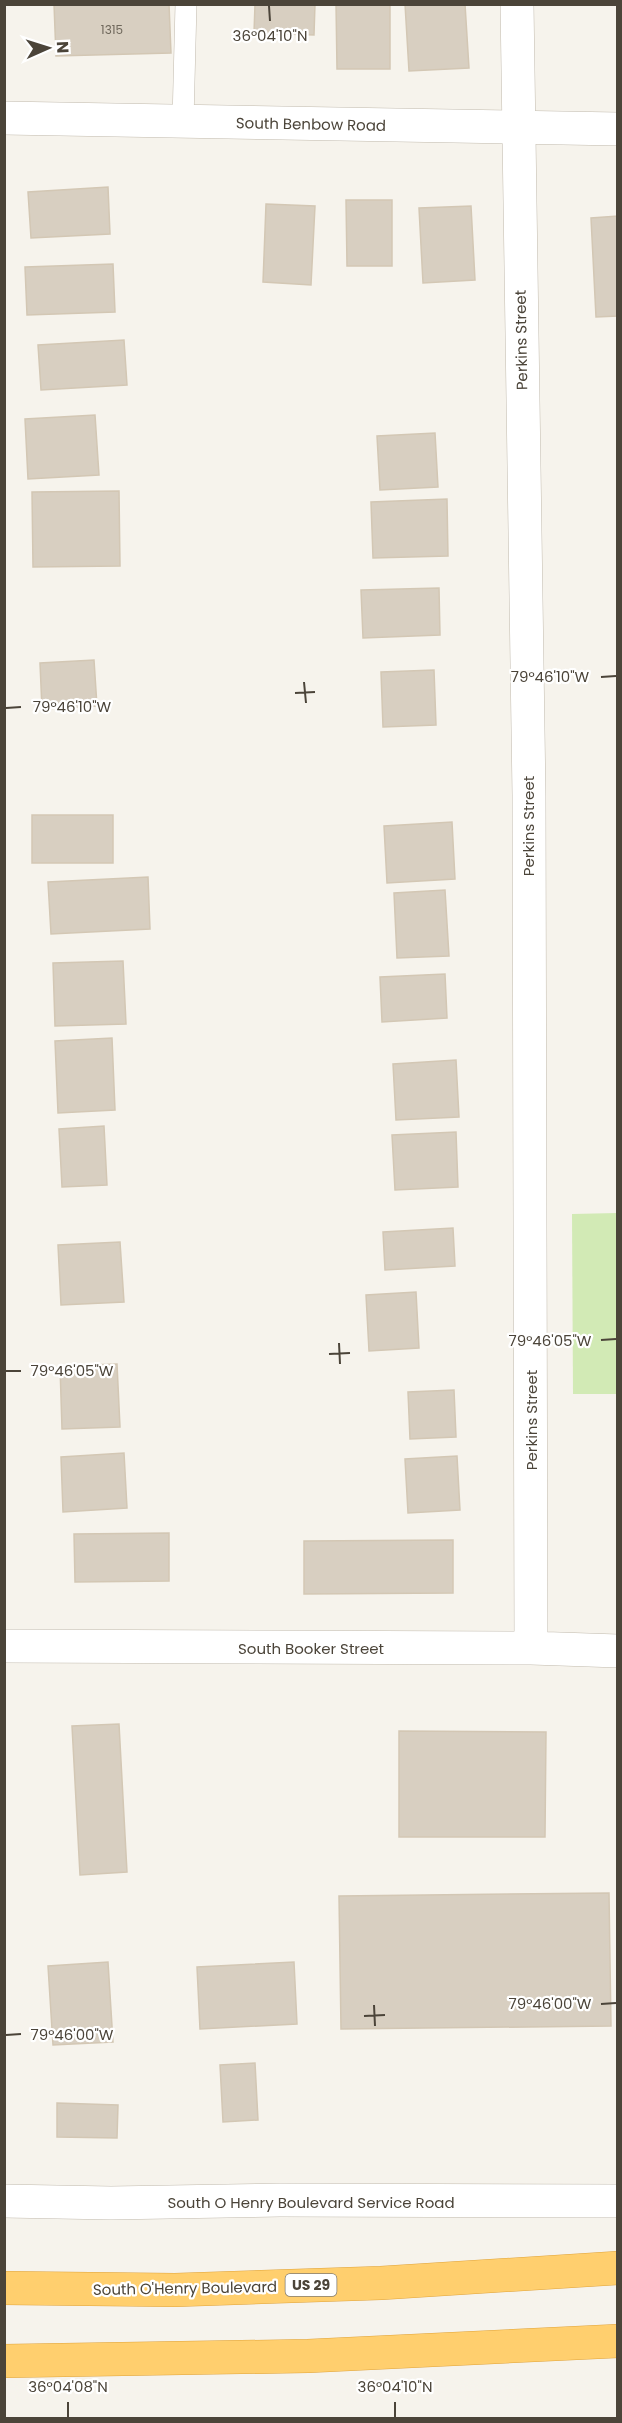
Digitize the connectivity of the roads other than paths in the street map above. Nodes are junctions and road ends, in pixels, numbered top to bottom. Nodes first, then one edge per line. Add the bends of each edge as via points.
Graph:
1 (186, 4) edge
2 (517, 4) edge
3 (4, 117) edge
4 (183, 121) junction
5 (518, 128) junction
6 (618, 129) edge
7 (4, 1646) edge
8 (531, 1648) junction
9 (618, 1651) edge
10 (4, 2201) edge
11 (618, 2201) edge
12 (618, 2268) edge
13 (4, 2288) edge
14 (618, 2341) edge
15 (4, 2361) edge

1 - 4 lane
2 - 5 street, Perkins Street
3 - 4 street, South Benbow Road
4 - 5 street, South Benbow Road
5 - 6 street, South Benbow Road
5 - 8 street, Perkins Street via 529,795
7 - 8 street, South Booker Street
8 - 9 street, South Booker Street
10 - 11 street, South O Henry Boulevard Service Road
12 - 13 highway, South O'Henry Boulevard / US 29 via 381,2283 175,2290
14 - 15 highway via 308,2356

